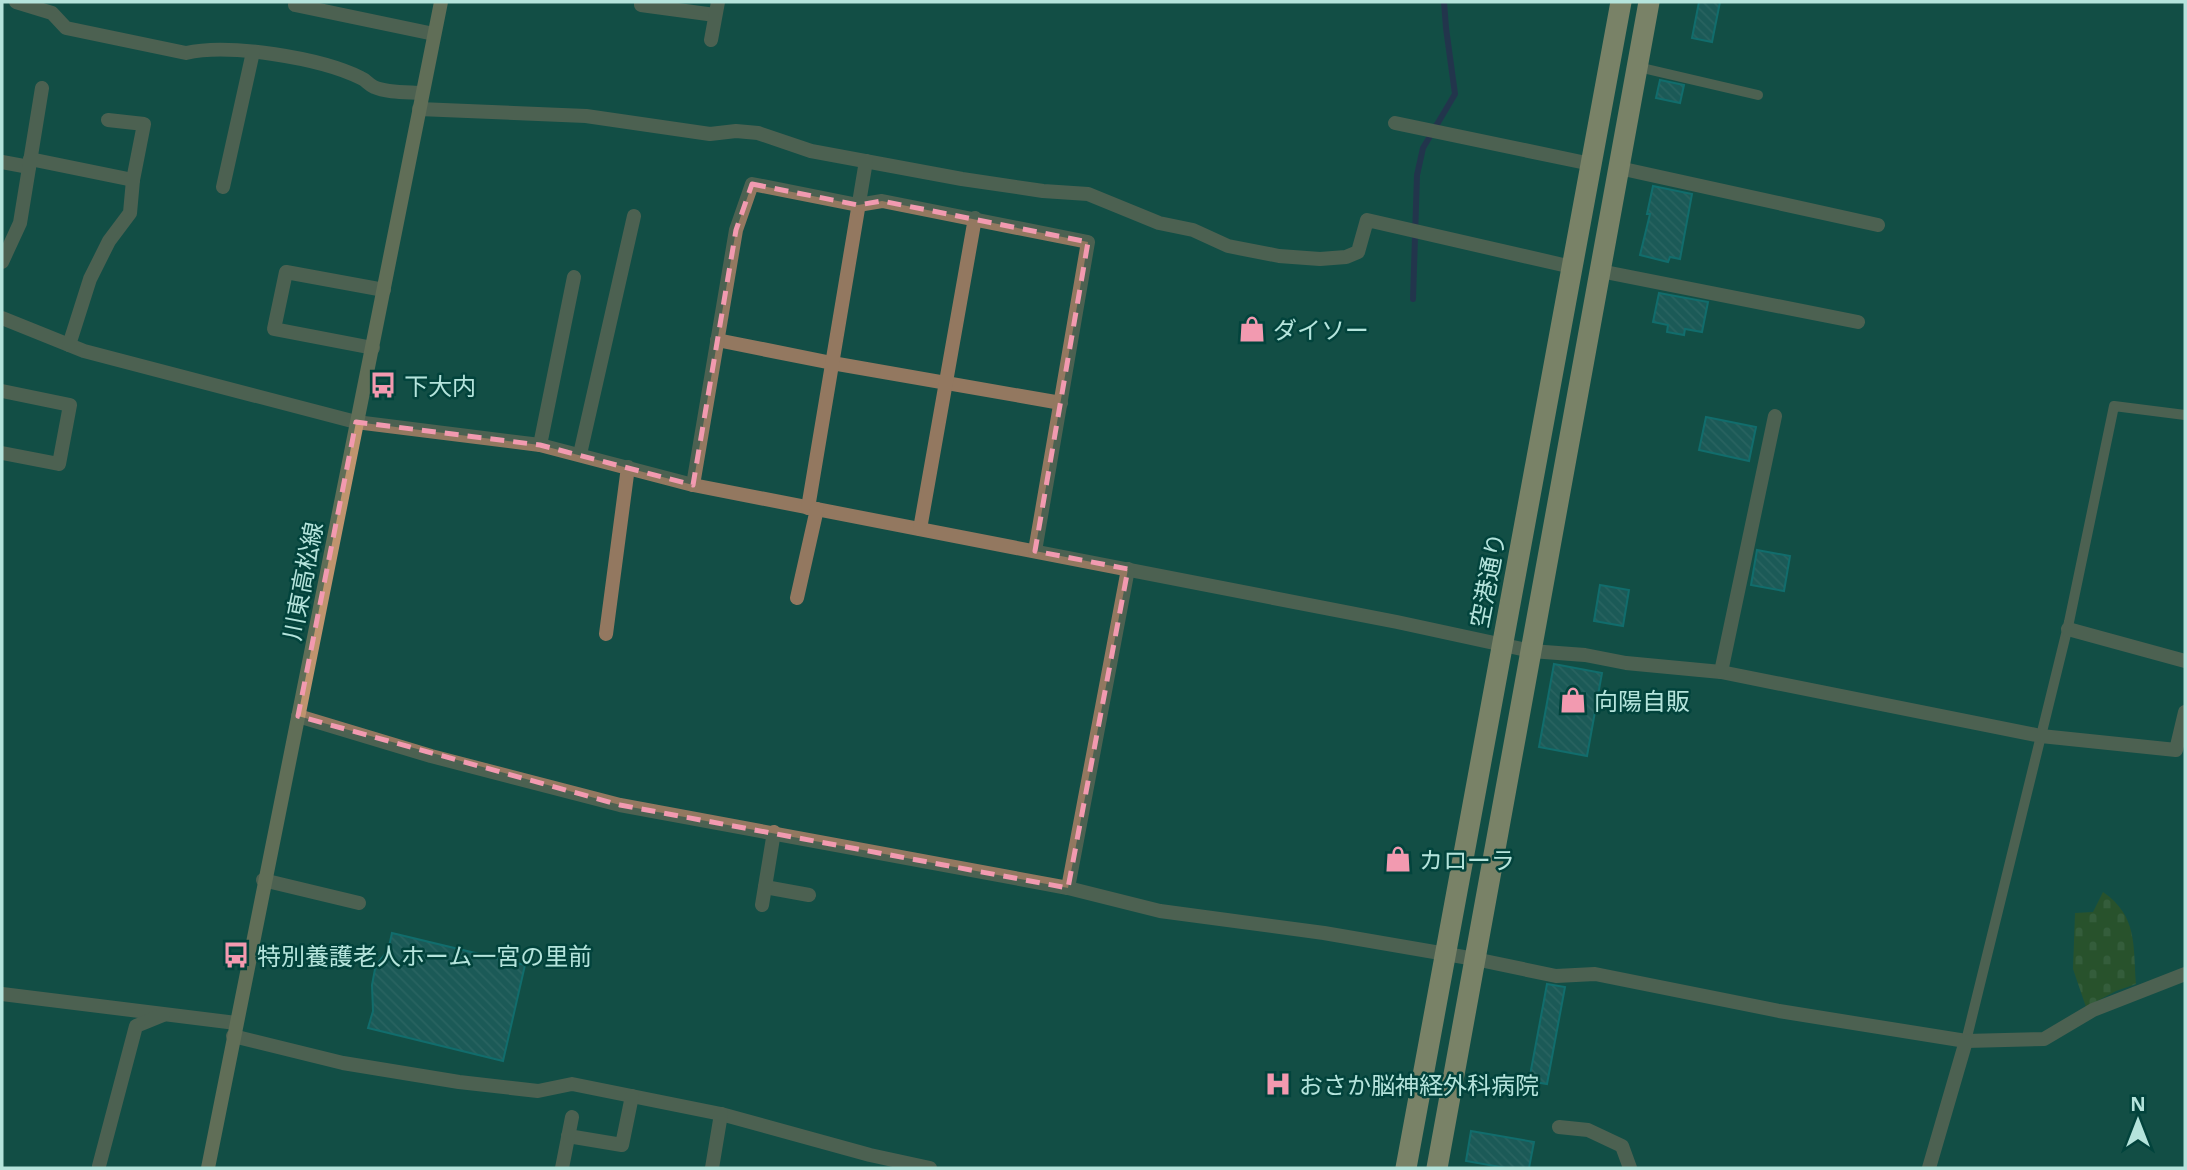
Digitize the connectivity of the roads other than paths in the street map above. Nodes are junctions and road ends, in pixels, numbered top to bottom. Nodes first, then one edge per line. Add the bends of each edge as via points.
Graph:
1 (16, 2) edge
2 (296, 2) edge
3 (441, 2) edge
4 (641, 2) edge
5 (1621, 2) edge
6 (1649, 2) edge
7 (716, 9) edge
8 (434, 34) junction
9 (711, 40) dead end
10 (253, 52) junction
11 (1637, 67) junction
12 (42, 88) dead end
13 (422, 93) junction
14 (1758, 95) dead end
15 (419, 109) junction
16 (108, 120) dead end
17 (1395, 122) dead end
18 (866, 161) junction
19 (2, 162) edge
20 (30, 163) junction
21 (1591, 164) junction
22 (1619, 168) junction
23 (133, 180) junction
24 (223, 187) dead end
25 (858, 205) junction
26 (634, 216) dead end
27 (975, 218) junction
28 (1878, 225) dead end
29 (2, 262) edge
30 (1572, 267) junction
31 (1600, 271) junction
32 (575, 277) dead end
33 (384, 290) junction
34 (2, 318) edge
35 (1858, 322) dead end
36 (717, 340) junction
37 (69, 345) junction
38 (373, 348) junction
39 (832, 363) junction
40 (946, 383) junction
41 (2, 391) edge
42 (1061, 403) junction
43 (2185, 415) edge
44 (1775, 416) dead end
45 (356, 422) junction
46 (540, 445) junction
47 (2, 453) edge
48 (580, 454) junction
49 (628, 467) junction
50 (693, 485) junction
51 (813, 508) junction
52 (920, 529) junction
53 (1035, 551) junction
54 (1128, 569) junction
55 (797, 598) dead end
56 (2067, 629) junction
57 (606, 634) dead end
58 (1502, 645) junction
59 (1531, 651) junction
60 (2185, 662) edge
61 (1721, 672) junction
62 (2185, 712) edge
63 (298, 716) junction
64 (2041, 736) junction
65 (774, 832) junction
66 (263, 880) junction
67 (765, 887) junction
68 (1069, 888) junction
69 (809, 895) dead end
70 (359, 903) dead end
71 (762, 905) dead end
72 (1446, 954) junction
73 (1475, 958) junction
74 (2185, 974) edge
75 (2, 995) edge
76 (166, 1014) junction
77 (234, 1029) junction
78 (1966, 1041) junction
79 (632, 1096) junction
80 (721, 1114) junction
81 (572, 1117) dead end
82 (1559, 1127) dead end
83 (568, 1136) junction
84 (869, 1162) edge
85 (99, 1166) dead end
86 (208, 1168) edge
87 (562, 1168) edge
88 (712, 1168) edge
89 (930, 1168) edge
90 (1406, 1168) edge
91 (1437, 1168) edge
92 (1630, 1168) edge
93 (1929, 1168) edge

1 - 10 street via 52,13 66,28 186,53 204,49
2 - 8 street
3 - 8 main road, 川東高松線
4 - 7 street
5 - 21 highway, 空港通り
6 - 11 highway
7 - 9 street
8 - 13 main road, 川東高松線
10 - 13 street via 313,63 361,78 375,88
10 - 24 street
11 - 14 lane
11 - 22 highway
12 - 20 street
13 - 15 main road, 川東高松線
15 - 18 street via 586,116 710,134 758,133 811,151
15 - 33 main road, 川東高松線
16 - 23 street via 144,124
17 - 21 street
18 - 25 street
18 - 30 street via 1043,191 1088,194 1228,246 1279,256 1346,257 1358,252 1367,220
19 - 20 street
20 - 23 street
20 - 29 street via 20,223
21 - 30 highway, 空港通り
22 - 28 street
22 - 31 highway
23 - 37 street via 130,213 109,240 90,279
25 - 27 street via 882,201
25 - 36 street via 752,184 736,230
25 - 39 street
26 - 48 street
27 - 40 street
27 - 42 street via 1088,242
30 - 58 highway, 空港通り
31 - 35 street
31 - 59 highway
32 - 46 street
33 - 38 main road, 川東高松線
33 - 38 street via 286,272 274,329
34 - 37 street
36 - 39 street
36 - 50 street
37 - 45 street
38 - 45 main road, 川東高松線
39 - 40 street
39 - 51 street
40 - 42 street
40 - 52 street
41 - 47 street via 70,405 59,464
42 - 53 street
43 - 56 lane via 2114,405
44 - 61 street
45 - 46 street
45 - 63 main road, 川東高松線
46 - 48 street
48 - 49 street
49 - 50 street
49 - 57 street
50 - 51 street
51 - 52 street
51 - 55 street
52 - 53 street
53 - 54 street
54 - 58 street
54 - 68 street
56 - 60 street
56 - 64 lane
58 - 59 street
58 - 72 highway, 空港通り
59 - 61 street
59 - 73 highway
61 - 64 street
62 - 64 street via 2176,750
63 - 65 street via 620,806
63 - 66 main road, 川東高松線
64 - 78 lane
65 - 67 street
65 - 68 street
66 - 70 street
66 - 77 main road, 川東高松線
67 - 69 street
67 - 71 street
68 - 72 street via 1160,911
72 - 73 street
72 - 90 highway, 空港通り
73 - 78 street via 1556,976 1595,974 1779,1012
73 - 91 highway
74 - 78 street via 2093,1010 2044,1039
75 - 76 street
76 - 77 street
76 - 85 street via 135,1026
77 - 79 street via 343,1063 459,1082 538,1091 572,1084
77 - 86 main road, 川東高松線
78 - 93 street
79 - 80 street
79 - 83 street via 622,1145
80 - 84 street
80 - 88 street
81 - 83 street
82 - 92 street via 1588,1130 1622,1146
83 - 87 street
84 - 89 street

